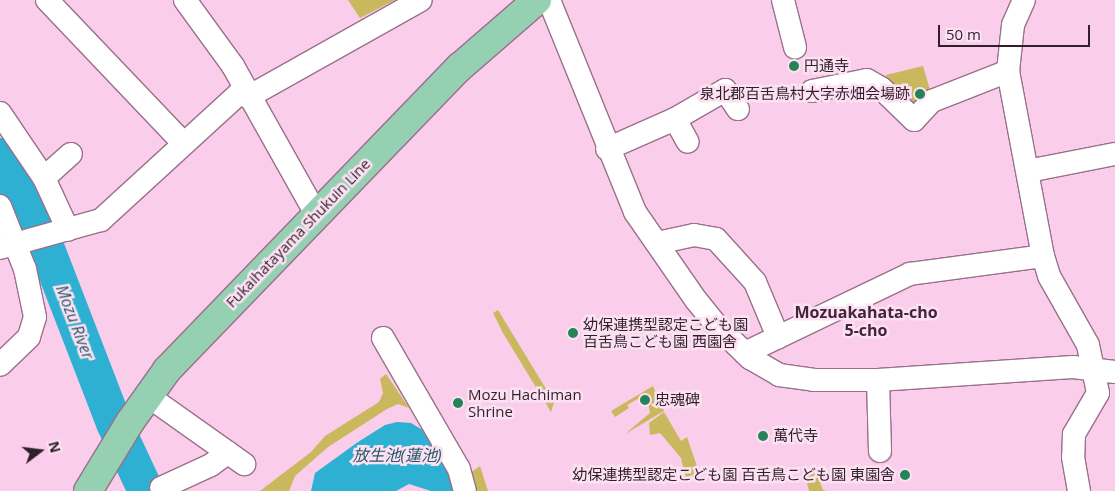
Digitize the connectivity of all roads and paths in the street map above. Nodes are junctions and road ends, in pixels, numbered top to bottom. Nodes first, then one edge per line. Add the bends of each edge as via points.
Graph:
1 (47, 0) edge
2 (185, 0) edge
3 (421, 0) edge
4 (537, 0) edge
5 (549, 0) edge
6 (784, 0) edge
7 (1024, 0) edge
8 (795, 47) dead end
9 (1008, 71) junction
10 (812, 91) dead end
11 (246, 92) junction
12 (738, 109) dead end
13 (0, 113) edge
14 (675, 119) junction
15 (688, 142) dead end
16 (183, 143) junction
17 (608, 149) junction
18 (71, 154) dead end
19 (1115, 154) edge
20 (1028, 171) junction
21 (44, 178) junction
22 (0, 206) edge
23 (316, 214) junction
24 (64, 231) junction
25 (657, 244) junction
26 (14, 245) edge
27 (1043, 256) junction
28 (778, 337) junction
29 (383, 338) dead end
30 (745, 353) junction
31 (0, 365) edge
32 (1104, 371) edge
33 (878, 380) junction
34 (148, 396) junction
35 (880, 451) dead end
36 (161, 488) dead end
37 (88, 491) edge
38 (465, 491) edge
39 (1079, 491) edge

1 - 16 street
2 - 11 street via 233,66
3 - 11 street
4 - 23 main road, Fukaihatayama Shukuin Line via 460,67
5 - 17 street
6 - 8 street
7 - 9 street via 1013,25
9 - 10 street via 932,101 914,120 881,88 867,80
9 - 20 street
11 - 16 street
11 - 23 street
12 - 14 street via 725,90
13 - 21 street
14 - 15 street
14 - 17 street
16 - 24 street via 101,220
17 - 25 street via 635,212
18 - 21 street
19 - 20 street
20 - 27 street
21 - 24 street
22 - 26 street
23 - 34 main road, Fukaihatayama Shukuin Line via 173,364
24 - 26 street
25 - 28 street via 694,235 716,240 755,282
25 - 30 street via 713,321
26 - 31 street via 31,287 35,317 29,337
27 - 28 street via 910,274
27 - 32 street via 1049,276
28 - 30 street
29 - 38 street via 459,470
30 - 33 street via 779,375 813,380
32 - 33 street via 1073,367
32 - 39 street via 1098,393 1074,434 1073,457
33 - 35 street
34 - 36 street via 236,458 211,465
34 - 37 main road, Fukaihatayama Shukuin Line

